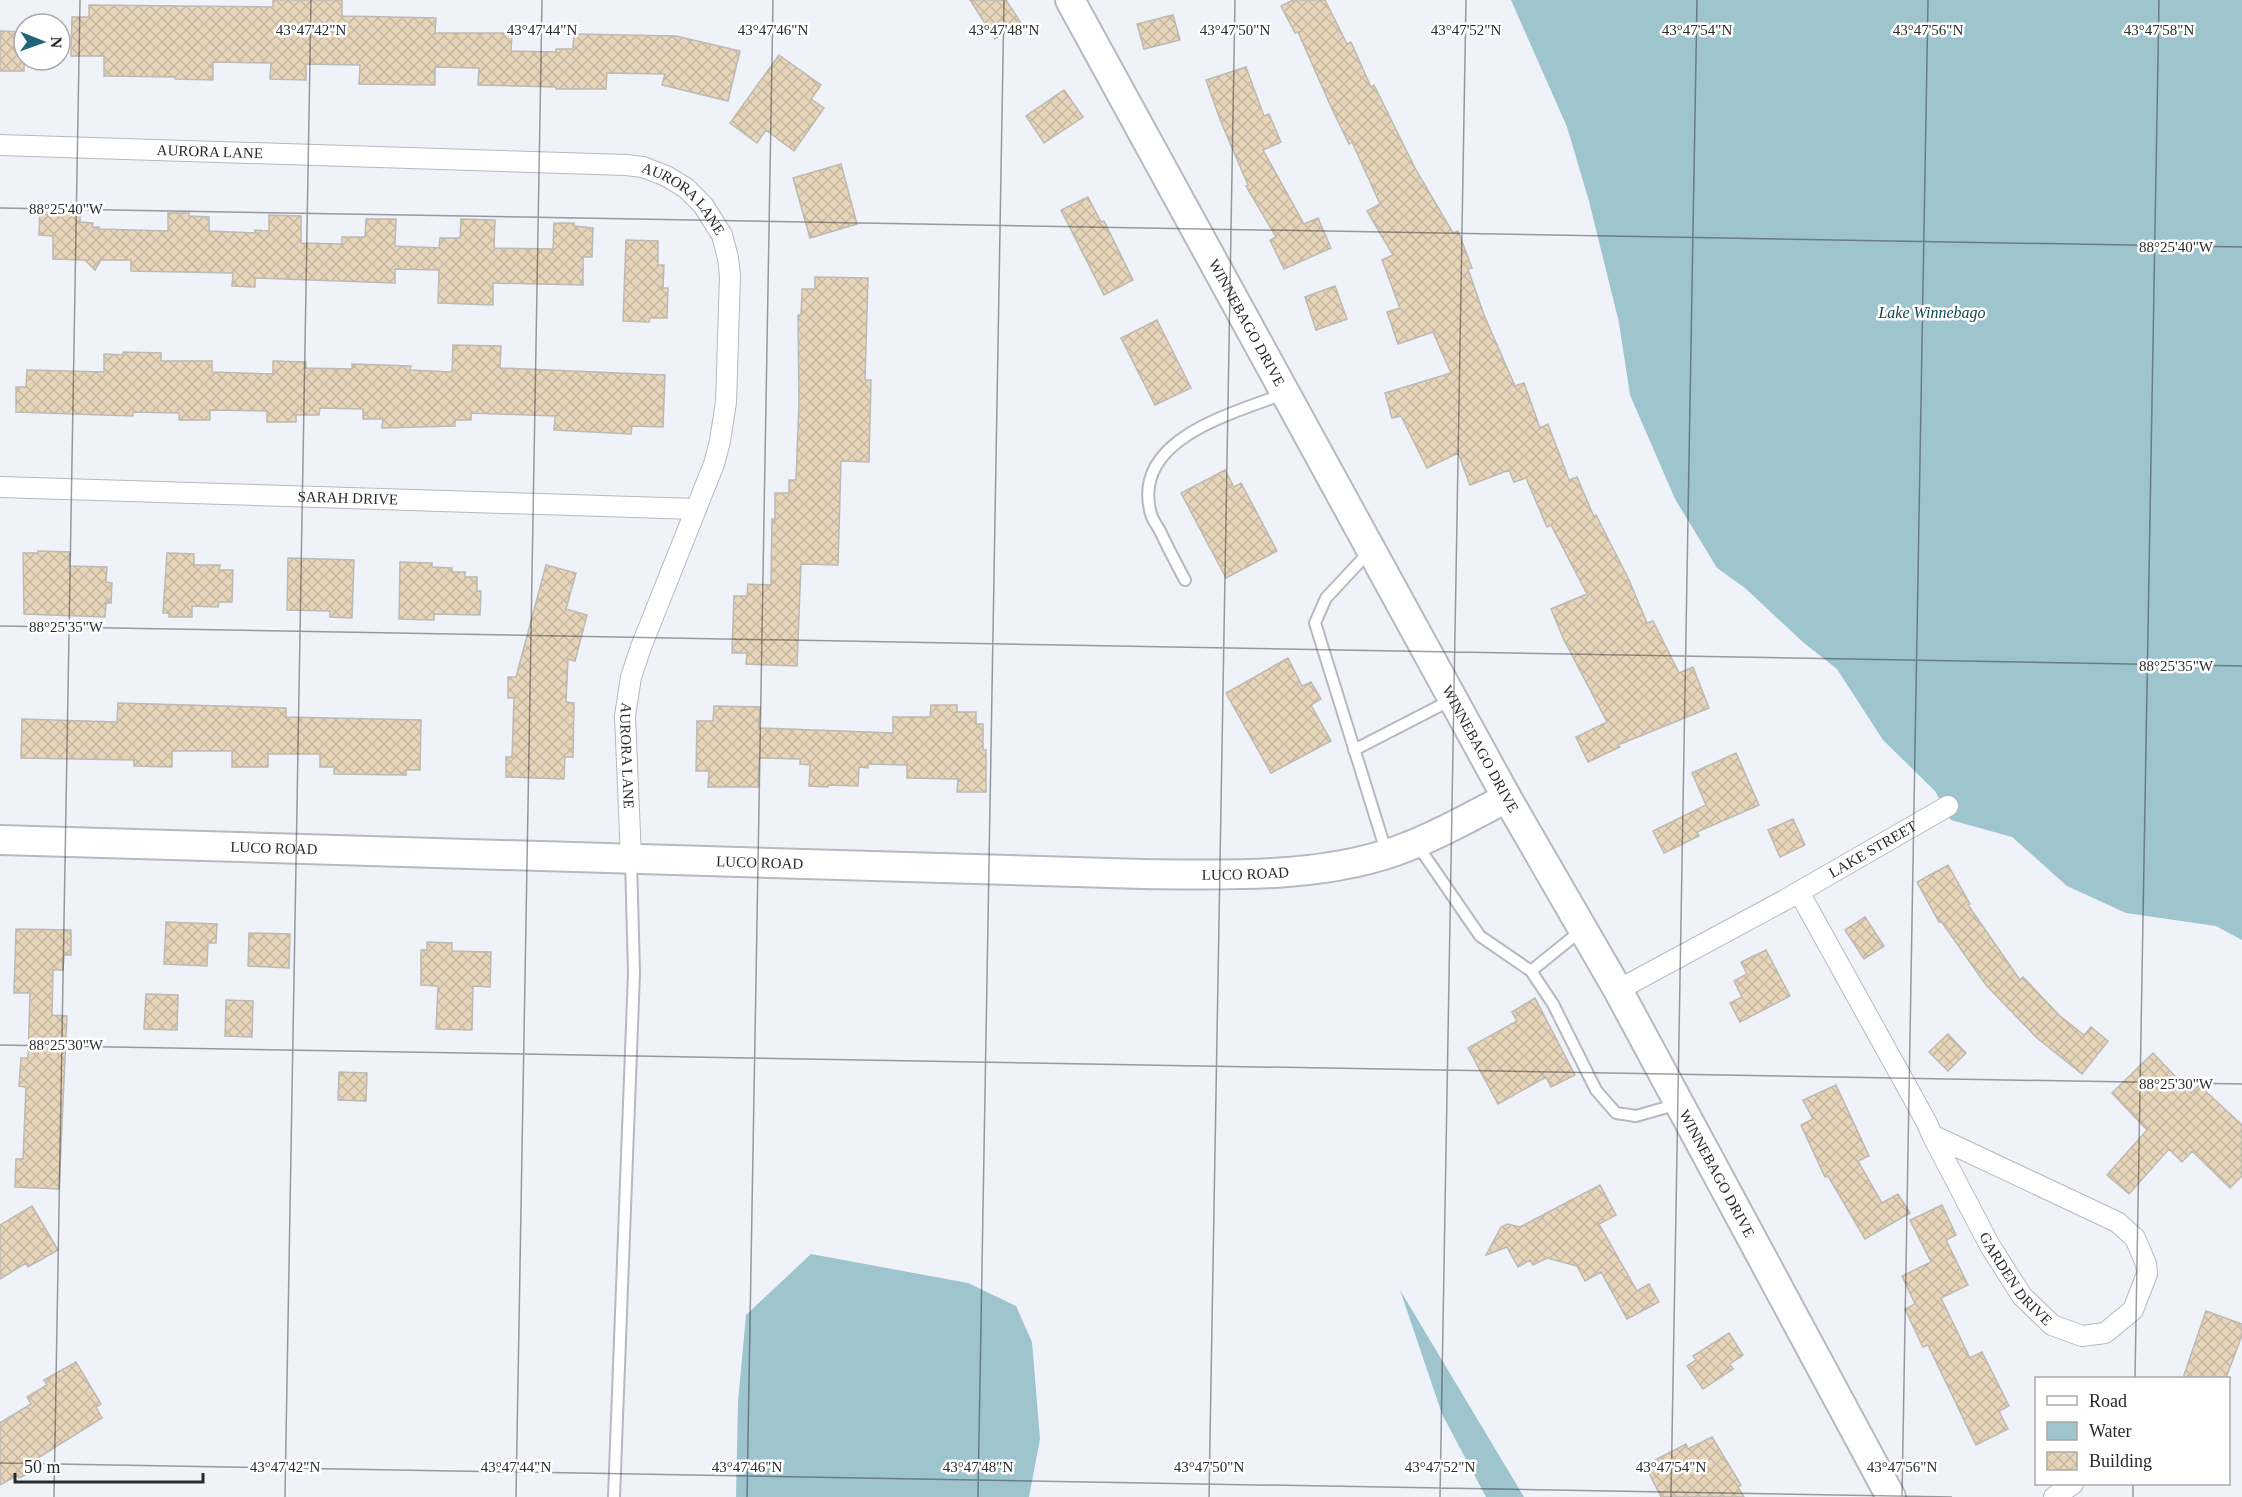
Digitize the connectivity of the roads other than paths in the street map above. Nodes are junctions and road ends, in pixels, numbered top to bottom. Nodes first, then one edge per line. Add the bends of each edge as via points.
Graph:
1 (1070, 0) edge
2 (0, 145) edge
3 (1286, 393) junction
4 (0, 488) edge
5 (696, 509) junction
6 (1371, 550) junction
7 (1185, 580) dead end
8 (1453, 699) junction
9 (1354, 750) junction
10 (1507, 798) junction
11 (1948, 806) dead end
12 (0, 840) edge
13 (1416, 843) junction
14 (1387, 854) junction
15 (632, 858) junction
16 (1799, 892) junction
17 (1583, 929) junction
18 (1531, 971) junction
19 (1618, 990) junction
20 (1680, 1104) junction
21 (1932, 1135) junction
22 (2072, 1485) edge
23 (614, 1497) edge
24 (1891, 1497) edge
25 (2055, 1497) edge

1 - 3 main road, WINNEBAGO DRIVE
2 - 5 street, AURORA LANE via 620,164 666,176 686,188 711,214 722,235 730,270 725,418 714,464
3 - 6 main road, WINNEBAGO DRIVE
3 - 7 lane via 1179,439 1159,459 1149,484 1151,514
4 - 5 street, SARAH DRIVE
5 - 15 street, AURORA LANE via 641,647 628,693 625,717
6 - 8 main road, WINNEBAGO DRIVE
6 - 9 lane via 1326,598 1315,623
8 - 9 lane
8 - 10 main road, WINNEBAGO DRIVE
9 - 14 lane
10 - 13 main road, LUCO ROAD
10 - 17 main road, WINNEBAGO DRIVE
11 - 16 street, LAKE STREET
12 - 15 main road, LUCO ROAD
13 - 14 main road, LUCO ROAD
13 - 18 lane via 1480,936
14 - 15 main road, LUCO ROAD via 1304,870 1210,874
15 - 23 lane via 634,973
16 - 19 street
16 - 21 street, GARDEN DRIVE
17 - 18 lane
17 - 19 main road, WINNEBAGO DRIVE
18 - 20 lane via 1553,1004 1596,1090 1616,1113 1636,1116
19 - 20 main road, WINNEBAGO DRIVE
20 - 24 main road, WINNEBAGO DRIVE
21 - 21 street, GARDEN DRIVE via 1990,1246 2022,1296 2052,1325 2082,1336 2105,1333 2133,1310 2147,1274 2140,1246 2125,1227
22 - 25 street

